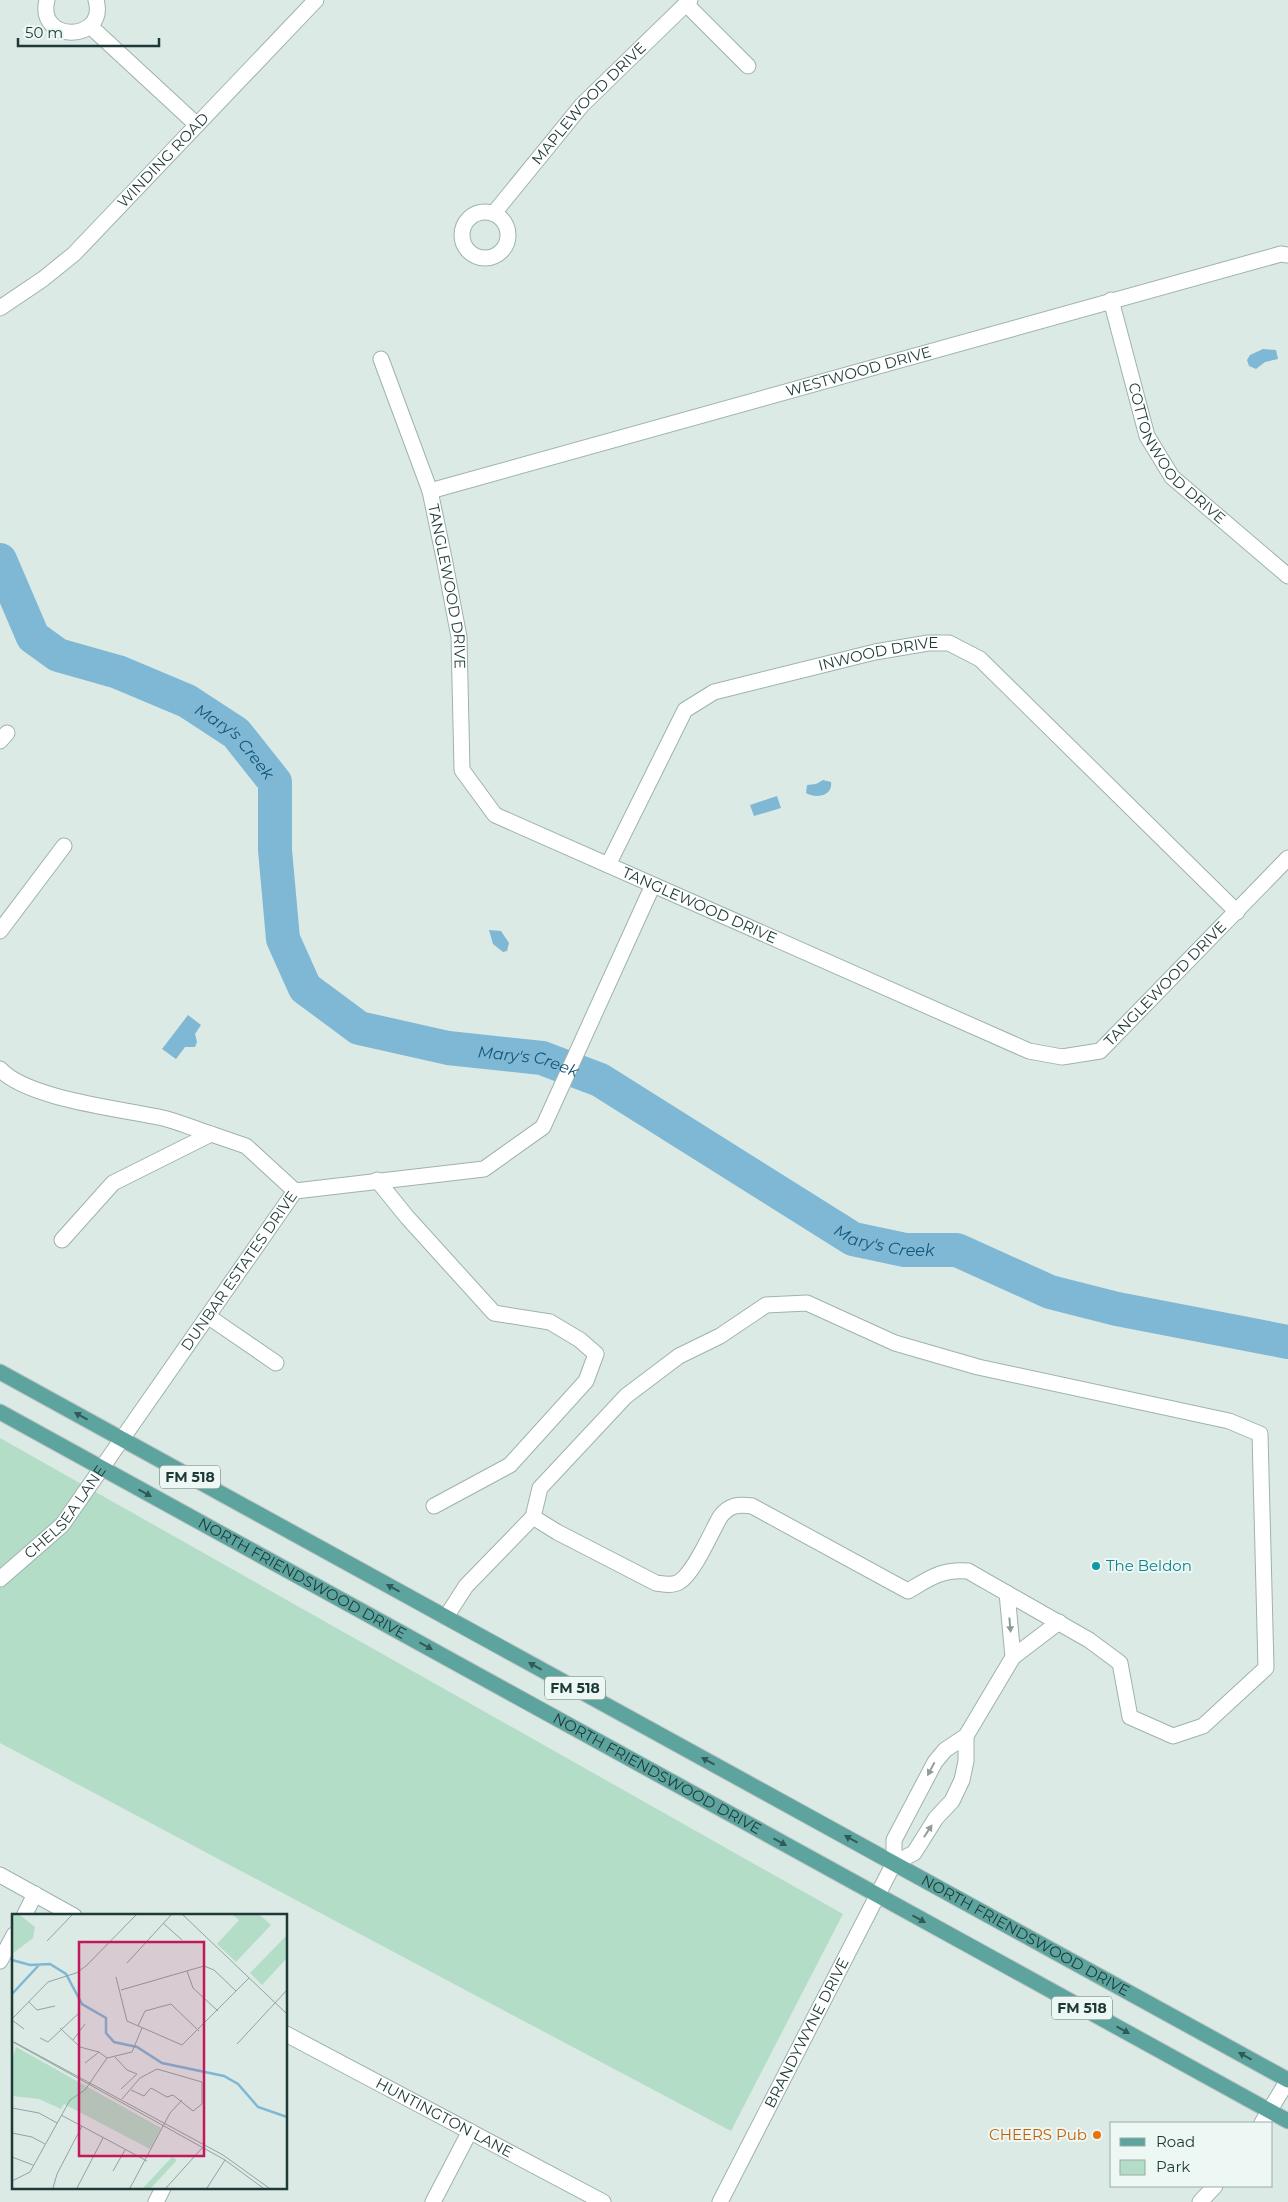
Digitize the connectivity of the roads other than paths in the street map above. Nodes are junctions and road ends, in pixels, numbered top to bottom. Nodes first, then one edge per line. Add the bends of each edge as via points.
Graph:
1 (47, 0) edge
2 (96, 0) edge
3 (316, 0) edge
4 (688, 2) edge
5 (90, 26) junction
6 (748, 66) dead end
7 (197, 125) junction
8 (494, 213) dead end
9 (1288, 255) edge
10 (1111, 300) junction
11 (0, 307) edge
12 (382, 359) dead end
13 (430, 491) junction
14 (1288, 576) edge
15 (64, 846) dead end
16 (1288, 858) edge
17 (608, 865) junction
18 (653, 885) junction
19 (1237, 912) junction
20 (0, 931) edge
21 (0, 1069) edge
22 (211, 1134) junction
23 (377, 1180) junction
24 (295, 1191) junction
25 (62, 1240) dead end
26 (209, 1317) junction
27 (276, 1363) dead end
28 (0, 1372) edge
29 (0, 1412) edge
30 (124, 1439) junction
31 (102, 1469) junction
32 (434, 1506) dead end
33 (534, 1517) junction
34 (0, 1579) edge
35 (1007, 1593) junction
36 (446, 1617) junction
37 (1059, 1622) junction
38 (1013, 1657) junction
39 (966, 1736) junction
40 (894, 1863) junction
41 (0, 1875) edge
42 (35, 1894) junction
43 (877, 1895) junction
44 (25, 1914) edge
45 (70, 1914) edge
46 (12, 1939) edge
47 (0, 1961) edge
48 (288, 2035) edge
49 (1288, 2080) edge
50 (1266, 2117) edge
51 (1288, 2120) edge
52 (470, 2132) junction
53 (1214, 2187) edge
54 (162, 2190) edge
55 (156, 2202) edge
56 (433, 2202) edge
57 (603, 2202) edge
58 (720, 2202) edge
59 (1200, 2202) edge

1 - 5 street via 47,15 57,29 75,33
2 - 5 street via 97,11
3 - 7 street, WINDING ROAD
4 - 6 street
4 - 8 street, MAPLEWOOD DRIVE via 582,105
5 - 7 street
7 - 11 street, WINDING ROAD via 74,254 43,280
9 - 10 street, WESTWOOD DRIVE via 1281,254
10 - 13 street, WESTWOOD DRIVE
10 - 14 street, COTTONWOOD DRIVE via 1147,436 1172,476
12 - 13 street, TANGLEWOOD DRIVE
13 - 17 street, TANGLEWOOD DRIVE via 459,637 462,770 495,815
15 - 20 street
16 - 19 street, TANGLEWOOD DRIVE
17 - 18 street, TANGLEWOOD DRIVE
17 - 19 street, INWOOD DRIVE via 685,710 714,692 875,652 928,643 949,643 980,658
18 - 19 street, TANGLEWOOD DRIVE via 1029,1051 1062,1057 1100,1051
18 - 23 street, DUNBAR ESTATES DRIVE via 543,1127 484,1169
21 - 22 street via 9,1079 76,1102 166,1118
22 - 24 street via 246,1146
22 - 25 street via 113,1183
23 - 24 street, DUNBAR ESTATES DRIVE
23 - 32 street via 494,1313 550,1322 596,1354 586,1381 510,1465
24 - 26 street, DUNBAR ESTATES DRIVE
26 - 27 street
26 - 30 street, DUNBAR ESTATES DRIVE
30 -> 28 main road, NORTH FRIENDSWOOD DRIVE / FM 518
29 - 31 main road, NORTH FRIENDSWOOD DRIVE / FM 518
30 - 31 street, CHELSEA LANE
36 -> 30 main road, NORTH FRIENDSWOOD DRIVE / FM 518
31 - 34 street, CHELSEA LANE via 62,1525
31 -> 43 main road, NORTH FRIENDSWOOD DRIVE / FM 518
33 - 35 street via 656,1583 668,1585 679,1582 688,1574 726,1510 738,1504 752,1506 908,1591 934,1575 950,1570 968,1571
33 - 36 street via 466,1586
33 - 37 street via 540,1488 626,1396 679,1356 720,1336 766,1305 807,1303 895,1343 978,1368 1229,1421 1260,1434 1266,1668 1203,1726 1173,1736 1130,1717 1120,1663
35 - 37 street
35 -> 38 street
40 -> 36 main road, NORTH FRIENDSWOOD DRIVE / FM 518
37 - 38 street
38 - 39 street
39 -> 40 street via 945,1750 935,1762 894,1840
40 -> 39 street via 914,1853 936,1818 952,1801 962,1780
40 - 43 street, BRANDYWYNE DRIVE
49 -> 40 main road, NORTH FRIENDSWOOD DRIVE / FM 518
41 - 42 street
42 - 44 street
42 - 45 street
43 -> 50 main road, NORTH FRIENDSWOOD DRIVE / FM 518
43 - 58 street, BRANDYWYNE DRIVE
46 - 47 street
48 - 52 street, HUNTINGTON LANE
49 - 50 street
50 - 51 main road, NORTH FRIENDSWOOD DRIVE / FM 518
52 - 56 street
52 - 57 street, HUNTINGTON LANE
53 - 59 street
54 - 55 street

